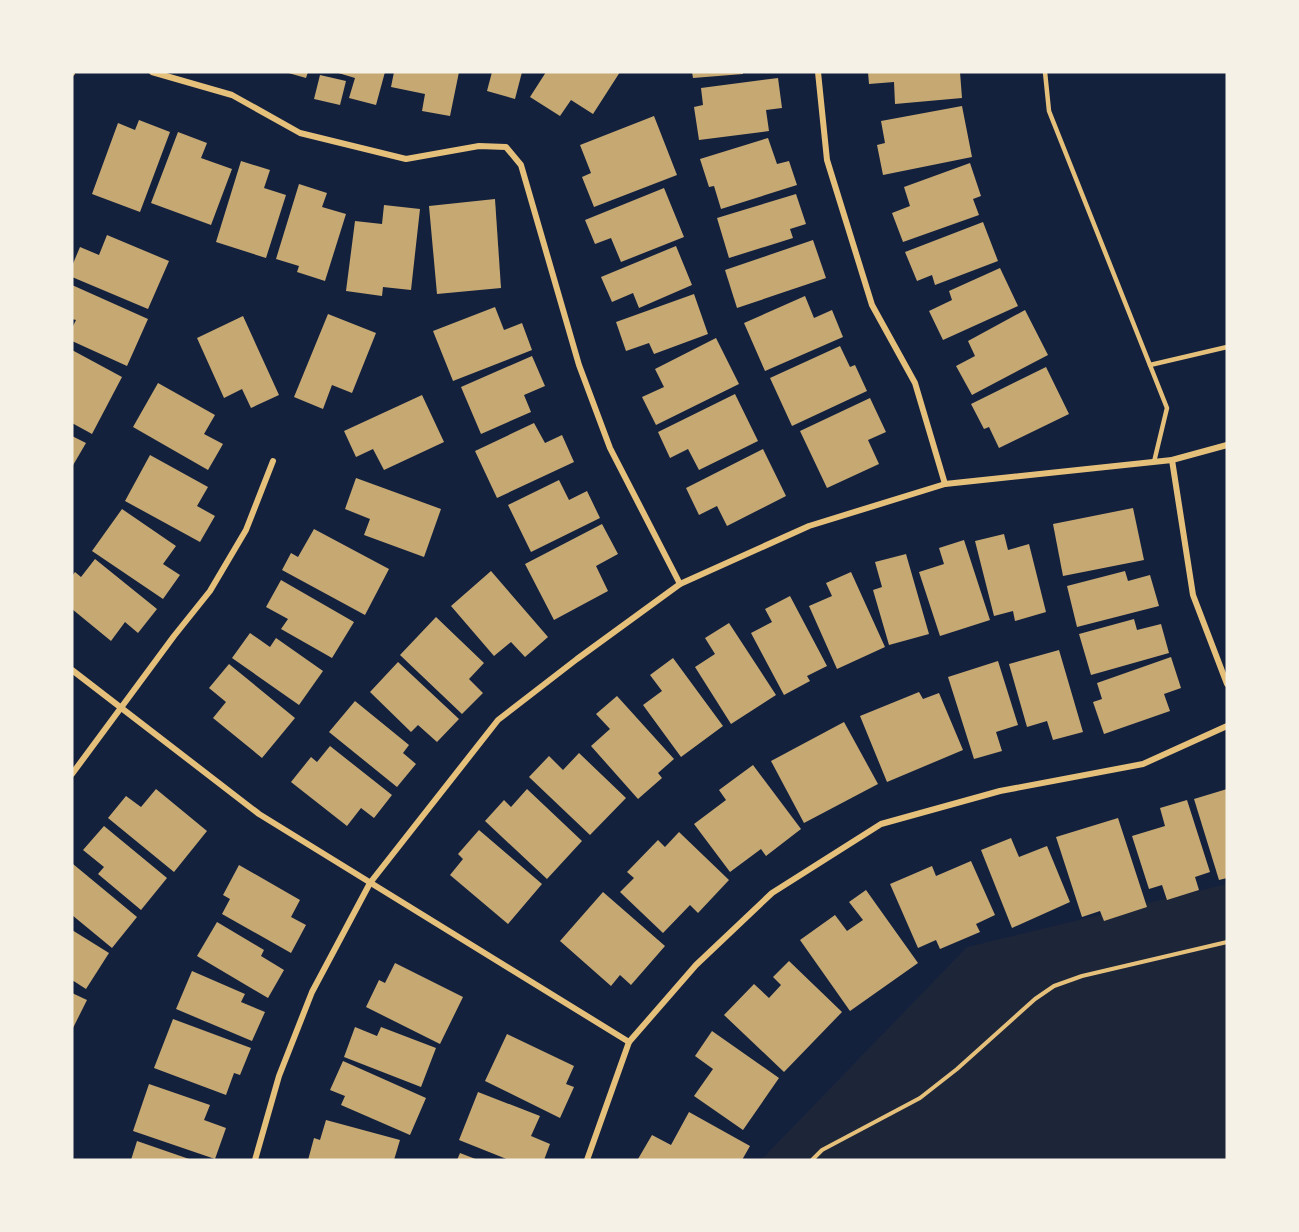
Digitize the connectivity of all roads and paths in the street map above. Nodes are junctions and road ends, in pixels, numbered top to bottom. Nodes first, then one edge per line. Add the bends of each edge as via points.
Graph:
1 (152, 72) edge
2 (818, 72) edge
3 (1045, 72) edge
4 (1227, 347) edge
5 (1150, 364) junction
6 (1227, 446) edge
7 (1172, 460) junction
8 (273, 461) dead end
9 (1154, 462) junction
10 (945, 484) junction
11 (680, 584) junction
12 (72, 670) edge
13 (1227, 684) edge
14 (122, 706) junction
15 (1227, 726) edge
16 (72, 774) edge
17 (370, 883) junction
18 (1227, 942) edge
19 (629, 1042) junction
20 (255, 1160) edge
21 (587, 1160) edge
22 (812, 1160) edge

1 - 11 street via 232,95 300,133 406,159 479,146 506,147 521,165 579,365 610,448
2 - 10 street via 830,171 872,305 915,383
3 - 5 lane via 1049,111
4 - 5 lane
5 - 9 lane via 1167,408
6 - 7 street
7 - 9 street
7 - 13 street via 1193,595
8 - 14 street via 246,530 210,591
9 - 10 street
10 - 11 street via 809,526
11 - 17 street via 498,720
12 - 14 street
14 - 16 street
14 - 17 street via 259,814
15 - 19 street via 1143,764 1000,791 881,824 772,893 696,965
17 - 19 street
17 - 20 street via 312,992 279,1076
18 - 22 path via 1054,986 920,1098 822,1150
19 - 21 street

